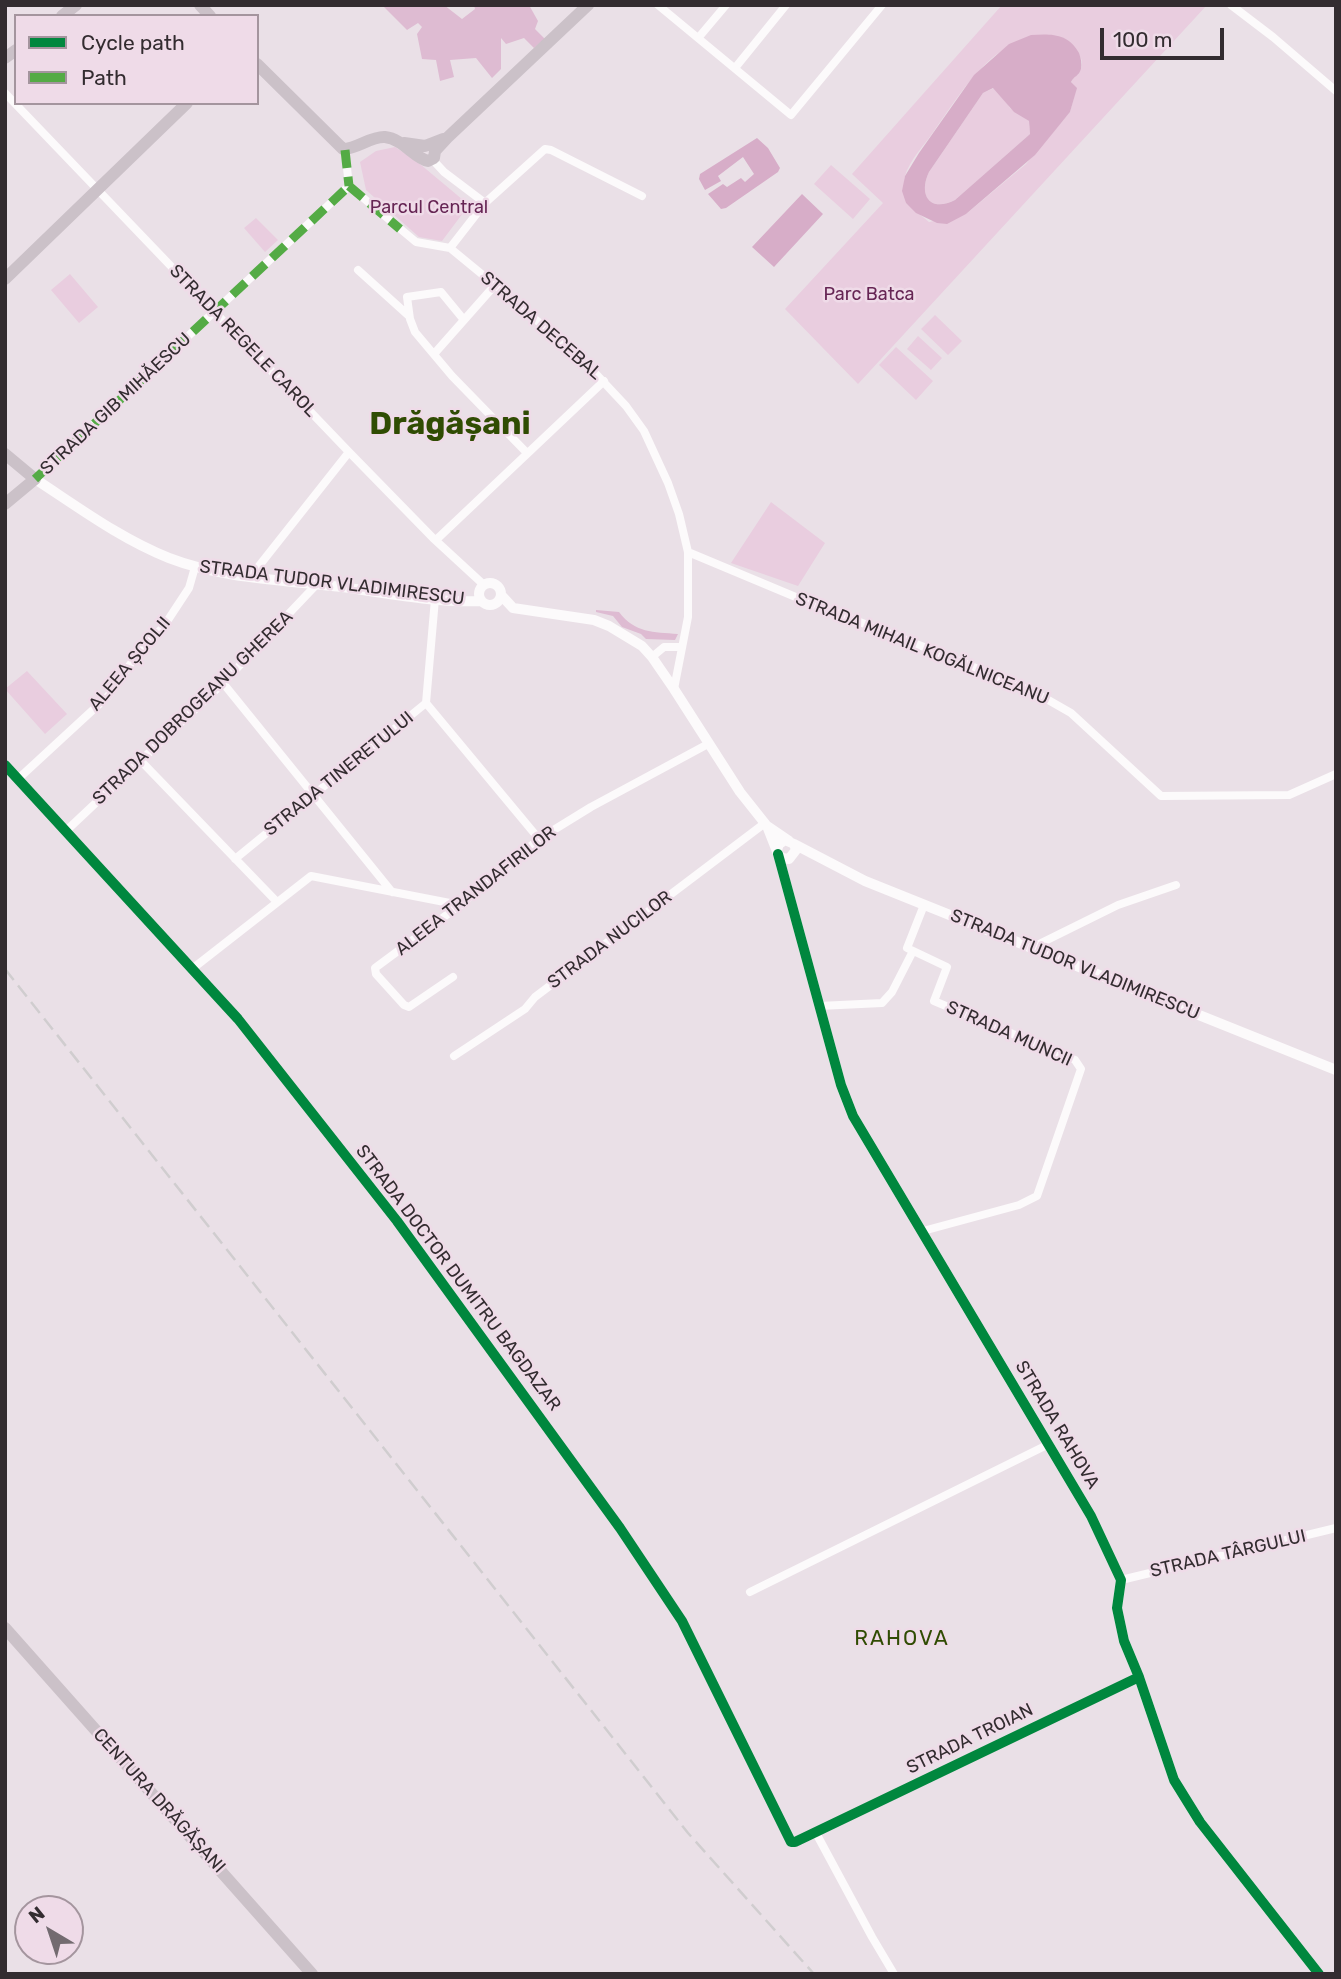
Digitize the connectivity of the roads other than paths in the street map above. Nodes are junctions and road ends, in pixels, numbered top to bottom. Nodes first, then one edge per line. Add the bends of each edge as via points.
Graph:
1 (588, 5) edge
2 (658, 5) edge
3 (726, 5) edge
4 (786, 5) edge
5 (882, 5) edge
6 (1231, 5) edge
7 (699, 37) junction
8 (259, 66) edge
9 (735, 68) junction
10 (1336, 91) edge
11 (17, 105) edge
12 (185, 105) edge
13 (345, 150) junction
14 (428, 151) junction
15 (349, 187) junction
16 (99, 189) junction
17 (642, 196) dead end
18 (485, 203) junction
19 (450, 248) junction
20 (358, 271) dead end
21 (5, 279) edge
22 (495, 285) junction
23 (214, 313) junction
24 (409, 316) junction
25 (464, 320) junction
26 (434, 354) junction
27 (604, 381) junction
28 (349, 452) junction
29 (527, 453) junction
30 (5, 454) edge
31 (35, 479) junction
32 (5, 504) edge
33 (436, 540) junction
34 (688, 552) junction
35 (195, 567) junction
36 (251, 576) junction
37 (317, 584) junction
38 (484, 585) junction
39 (501, 595) junction
40 (435, 599) junction
41 (480, 601) junction
42 (493, 605) junction
43 (513, 608) junction
44 (682, 648) junction
45 (652, 657) junction
46 (222, 683) junction
47 (674, 688) junction
48 (426, 703) junction
49 (708, 744) junction
50 (140, 760) junction
51 (5, 765) edge
52 (1336, 774) edge
53 (18, 779) junction
54 (313, 794) junction
55 (766, 825) junction
56 (67, 830) junction
57 (539, 839) junction
58 (791, 842) junction
59 (777, 852) junction
60 (815, 857) junction
61 (791, 858) junction
62 (236, 859) junction
63 (784, 877) junction
64 (1176, 885) dead end
65 (392, 892) junction
66 (277, 902) junction
67 (460, 905) junction
68 (924, 905) junction
69 (1033, 947) junction
70 (913, 951) junction
71 (192, 969) junction
72 (453, 977) dead end
73 (819, 1006) junction
74 (454, 1056) dead end
75 (1336, 1070) edge
76 (923, 1231) junction
77 (1049, 1444) junction
78 (1336, 1528) edge
79 (1121, 1580) junction
80 (750, 1592) dead end
81 (5, 1628) edge
82 (1139, 1677) junction
83 (816, 1833) junction
84 (312, 1974) edge
85 (894, 1974) edge
86 (1319, 1974) edge

1 - 14 main road
2 - 7 street
3 - 7 street
4 - 9 street
5 - 9 street via 791,115
6 - 10 street
7 - 9 street
8 - 13 main road
11 - 16 street, STRADA REGELE CAROL
12 - 16 main road
13 - 14 main road via 382,137
13 - 15 street
14 - 18 street via 444,172
15 - 19 street via 416,242
15 - 23 street, STRADA GIB MIHĂESCU
16 - 21 main road
16 - 23 street, STRADA REGELE CAROL
17 - 18 street via 545,149
18 - 19 street
19 - 22 street, STRADA DECEBAL
20 - 24 street
22 - 25 street
22 - 27 street, STRADA DECEBAL
23 - 28 street, STRADA REGELE CAROL
23 - 31 street, STRADA GIB MIHĂESCU
24 - 25 street via 407,297 441,292
24 - 26 street via 415,332
25 - 26 street
26 - 29 street
27 - 29 street
27 - 34 street, STRADA DECEBAL via 650,443 679,514
28 - 33 street, STRADA REGELE CAROL
28 - 36 street
29 - 33 street
30 - 31 main road, STRADA TUDOR VLADIMIRESCU
31 - 32 main road
31 - 35 main road, STRADA TUDOR VLADIMIRESCU via 127,537
33 - 38 street, STRADA REGELE CAROL
34 - 44 street, STRADA DECEBAL via 689,605
34 - 52 street, STRADA MIHAIL KOGĂLNICEANU via 1036,694 1071,713 1161,796 1289,795
35 - 36 main road, STRADA TUDOR VLADIMIRESCU
35 - 53 street, ALEEA ȘCOLII via 189,589 108,696
36 - 37 main road, STRADA TUDOR VLADIMIRESCU
37 - 40 main road, STRADA TUDOR VLADIMIRESCU
37 - 46 street, STRADA DOBROGEANU GHEREA
38 - 39 main road, STRADA TUDOR VLADIMIRESCU via 497,586
38 - 41 main road, STRADA TUDOR VLADIMIRESCU
39 - 42 main road
39 - 43 main road, STRADA TUDOR VLADIMIRESCU
40 - 41 main road, STRADA TUDOR VLADIMIRESCU
40 - 48 street, STRADA TINERETULUI
41 - 42 main road, STRADA TUDOR VLADIMIRESCU
42 - 43 main road, STRADA TUDOR VLADIMIRESCU
43 - 45 main road, STRADA TUDOR VLADIMIRESCU via 594,620 626,635
44 - 45 street via 664,647
44 - 47 street, STRADA DECEBAL
45 - 47 main road, STRADA TUDOR VLADIMIRESCU
46 - 50 street, STRADA DOBROGEANU GHEREA
46 - 54 street
47 - 49 main road, STRADA TUDOR VLADIMIRESCU
48 - 54 street, STRADA TINERETULUI
48 - 57 street
49 - 55 main road, STRADA TUDOR VLADIMIRESCU
49 - 57 street, ALEEA TRANDAFIRILOR
50 - 56 street, STRADA DOBROGEANU GHEREA
50 - 62 street
51 - 53 street, STRADA DOCTOR DUMITRU BAGDAZAR
53 - 56 street, STRADA DOCTOR DUMITRU BAGDAZAR
54 - 62 street, STRADA TINERETULUI
54 - 65 street
55 - 58 main road, STRADA TUDOR VLADIMIRESCU
55 - 59 main road, STRADA TUDOR VLADIMIRESCU
55 - 74 street, STRADA NUCILOR via 525,1009
56 - 71 street, STRADA DOCTOR DUMITRU BAGDAZAR
57 - 67 street, ALEEA TRANDAFIRILOR
58 - 59 main road via 782,841
58 - 60 main road, STRADA TUDOR VLADIMIRESCU
58 - 61 main road via 796,850
59 - 61 main road via 782,858
59 - 63 main road, STRADA RAHOVA
60 - 61 main road, STRADA TUDOR VLADIMIRESCU
60 - 68 main road, STRADA TUDOR VLADIMIRESCU
61 - 63 main road
62 - 66 street
63 - 73 main road, STRADA RAHOVA
64 - 69 street via 1118,905
65 - 66 street via 311,876
65 - 67 street
66 - 71 street
67 - 72 street, ALEEA TRANDAFIRILOR via 375,968 409,1007
68 - 69 main road, STRADA TUDOR VLADIMIRESCU
68 - 70 street via 906,948
69 - 75 main road, STRADA TUDOR VLADIMIRESCU
70 - 73 street via 882,1003
70 - 76 street, STRADA MUNCII via 947,967 934,1001 1075,1060 1081,1069 1037,1196
71 - 83 street, STRADA DOCTOR DUMITRU BAGDAZAR via 238,1019 397,1221 620,1528 682,1621 787,1838 795,1842
73 - 76 main road, STRADA RAHOVA via 853,1115
76 - 77 main road, STRADA RAHOVA
77 - 79 main road, STRADA RAHOVA
77 - 80 street
78 - 79 street, STRADA TÂRGULUI
79 - 82 main road, STRADA RAHOVA via 1117,1608
81 - 84 main road, CENTURA DRĂGĂȘANI
82 - 83 street, STRADA TROIAN
82 - 86 main road, STRADA RAHOVA via 1174,1780 1199,1822
83 - 85 street

